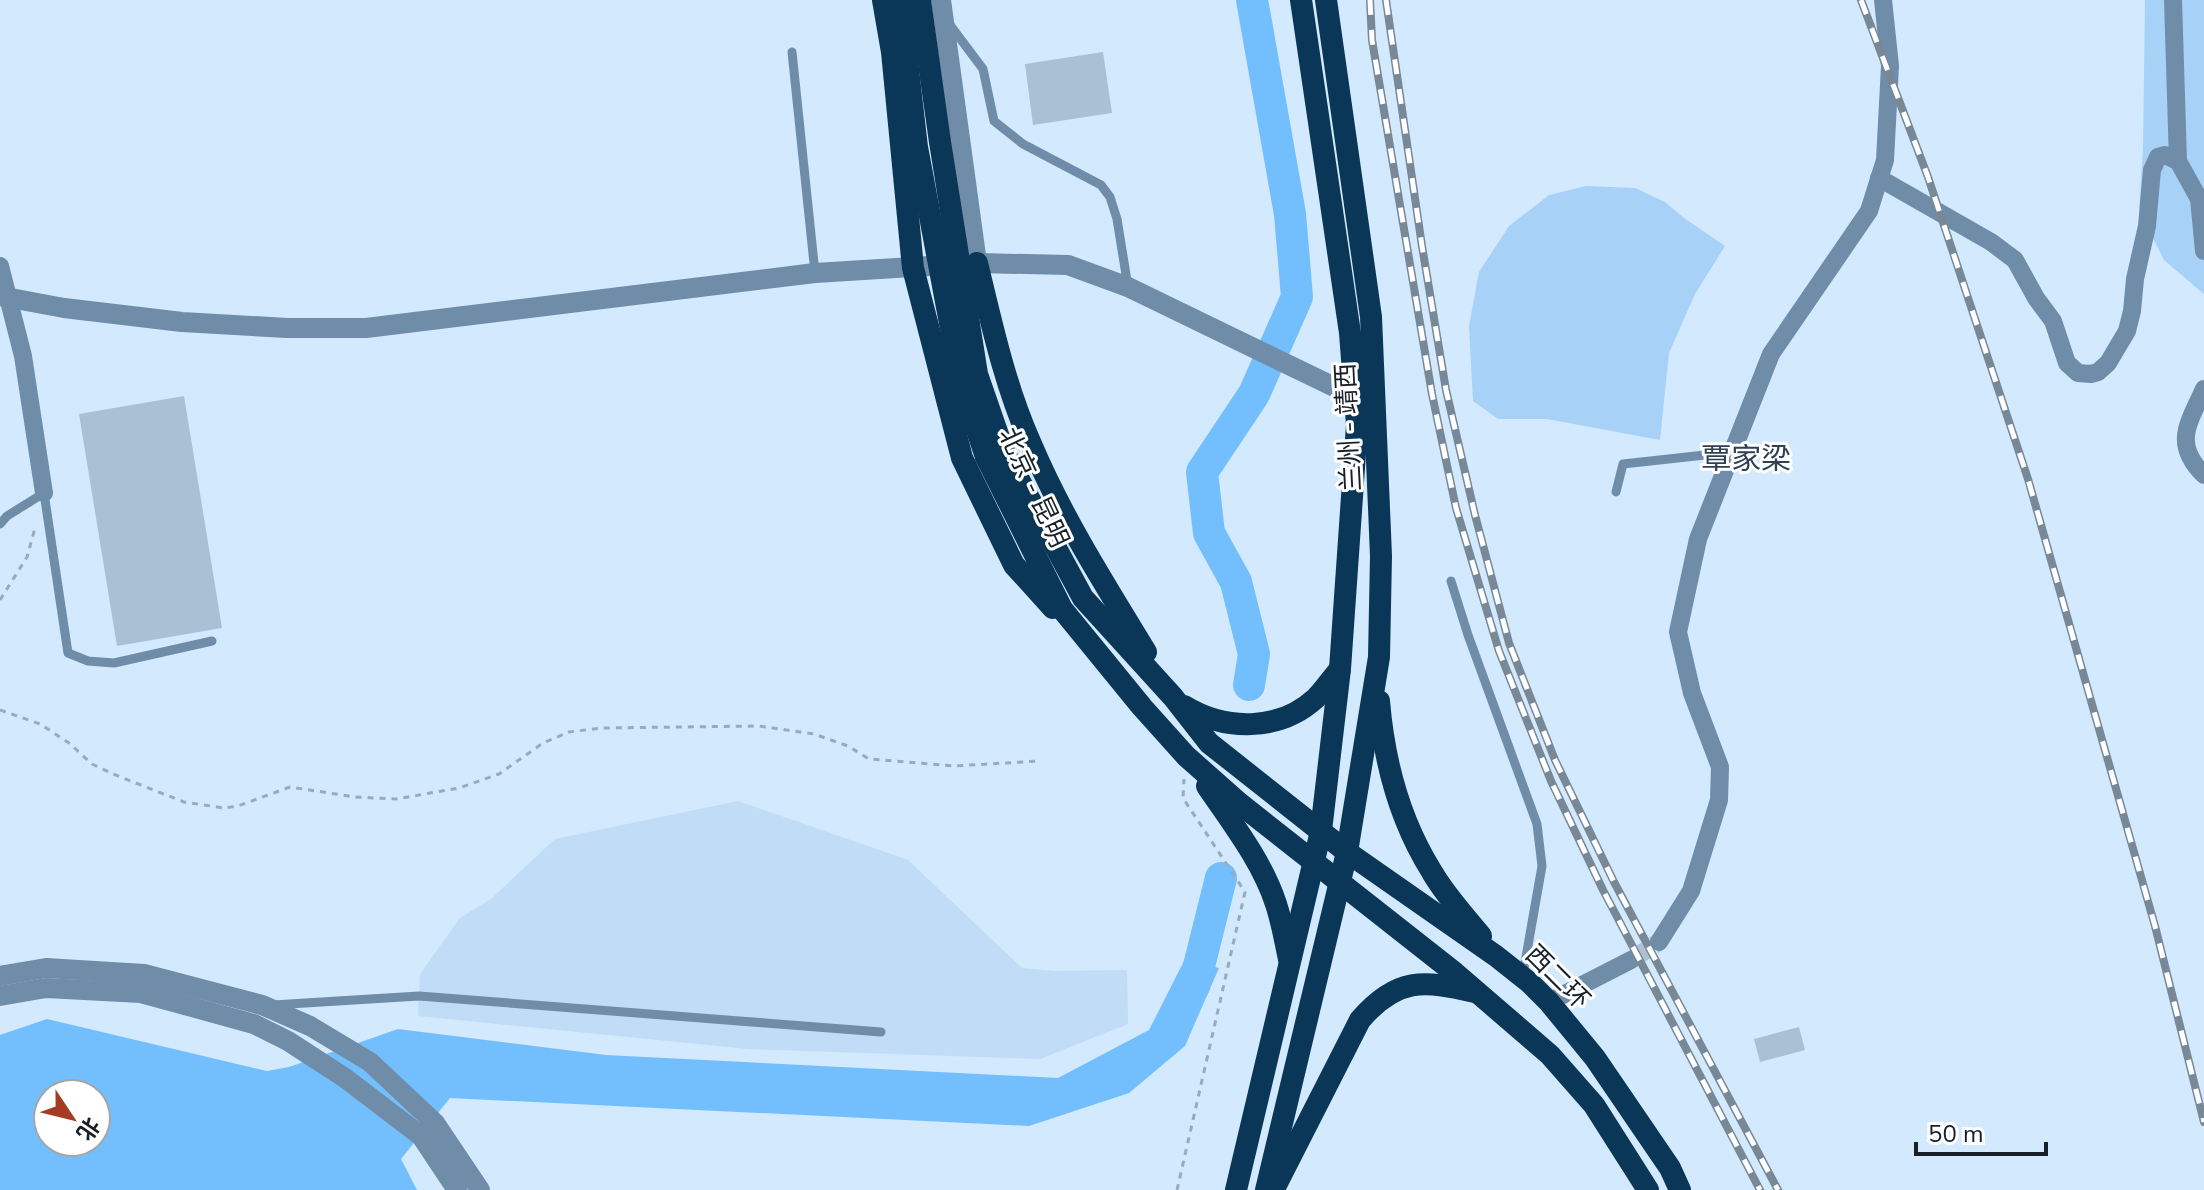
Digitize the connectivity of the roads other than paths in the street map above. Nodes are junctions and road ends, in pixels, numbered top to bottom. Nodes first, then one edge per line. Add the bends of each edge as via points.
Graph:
1 (883, 0) edge
2 (900, 0) edge
3 (920, 0) edge
4 (1301, 0) edge
5 (1326, 0) edge
6 (1883, 0) edge
7 (2173, 0) edge
8 (946, 5) edge
9 (792, 52) dead end
10 (2178, 161) junction
11 (1879, 178) junction
12 (2204, 251) edge
13 (977, 263) junction
14 (0, 266) edge
15 (913, 268) junction
16 (815, 273) junction
17 (1128, 287) junction
18 (4, 296) edge
19 (2204, 389) edge
20 (1355, 397) junction
21 (995, 454) junction
22 (1730, 458) junction
23 (2204, 475) edge
24 (1616, 492) dead end
25 (44, 493) junction
26 (0, 524) edge
27 (1451, 581) dead end
28 (212, 641) dead end
29 (1379, 657) junction
30 (1340, 669) junction
31 (1173, 697) junction
32 (1142, 707) junction
33 (1186, 756) junction
34 (1321, 831) junction
35 (1347, 852) junction
36 (1313, 861) junction
37 (1340, 882) junction
38 (1659, 942) tunnel mouth
39 (1496, 956) junction
40 (1631, 960) tunnel mouth
41 (1290, 965) junction
42 (0, 976) edge
43 (1522, 977) junction
44 (1477, 992) junction
45 (0, 996) edge
46 (1549, 1002) junction
47 (258, 1014) junction
48 (881, 1032) dead end
49 (428, 1130) junction
50 (457, 1190) edge
51 (480, 1190) edge
52 (1236, 1190) edge
53 (1266, 1190) edge
54 (1274, 1190) edge
55 (1648, 1190) edge
56 (1680, 1190) edge

1 - 15 highway
2 - 21 highway, 北京 - 昆明, bridge via 917,147 961,382
3 - 21 highway, 北京 - 昆明, bridge via 977,374
4 - 20 highway, 兰州 - 靖西
5 - 29 highway, 兰州 - 靖西 via 1371,317 1381,556
6 - 11 street via 1890,66 1885,160
7 - 10 street
8 - 13 street
8 - 17 lane via 983,69 994,121 1023,144 1101,185 1110,197
9 - 16 lane
10 - 11 street via 2158,157 2152,170 2127,331 2108,363 2091,374 2078,373 2067,363 2053,321 2015,260
10 - 12 street via 2199,199
11 - 22 street via 1869,211 1771,354
13 - 15 street
13 - 17 street via 1068,265
13 - 31 highway via 1001,363 1030,444 1085,553
14 - 18 street
15 - 16 street
15 - 32 highway via 962,458 1014,565
16 - 18 street via 366,328 182,322
17 - 20 street
18 - 25 street via 23,356
19 - 23 street via 2184,440
20 - 30 highway, 兰州 - 靖西
21 - 31 highway, 北京 - 昆明 via 1083,598
21 - 32 highway, 北京 - 昆明 via 1062,609
22 - 24 lane via 1705,455 1623,464
22 - 38 street via 1698,539 1678,632 1692,693 1720,767 1719,800 1691,891
25 - 26 lane
25 - 28 lane via 68,653 114,663
27 - 43 lane via 1537,824 1542,866
29 - 35 highway, 兰州 - 靖西
29 - 39 highway via 1381,720 1402,811 1433,875
30 - 31 highway via 1306,706 1268,722 1225,723 1197,714
30 - 34 highway, 兰州 - 靖西
31 - 34 highway, 北京 - 昆明 via 1209,743
32 - 33 highway, 北京 - 昆明
33 - 36 highway, 北京 - 昆明
33 - 41 highway via 1263,873
34 - 35 highway, 西二环
34 - 36 highway, 兰州 - 靖西
35 - 37 highway, 兰州 - 靖西
35 - 39 highway, 西二环
36 - 37 highway, 北京 - 昆明
36 - 41 highway, 兰州 - 靖西
37 - 44 highway
37 - 53 highway, 兰州 - 靖西
39 - 43 highway, 西二环
40 - 46 street
41 - 52 highway, 兰州 - 靖西
42 - 47 street via 46,968 144,974
43 - 46 highway, 西二环
44 - 54 highway via 1425,983 1398,988 1376,1002 1360,1020
44 - 55 highway via 1550,1055 1594,1105
45 - 47 street via 46,988 141,993
46 - 56 highway, 西二环 via 1595,1058
47 - 48 lane via 419,996
47 - 49 street via 288,1041
47 - 49 street via 310,1026 370,1062
49 - 50 street
49 - 51 street

